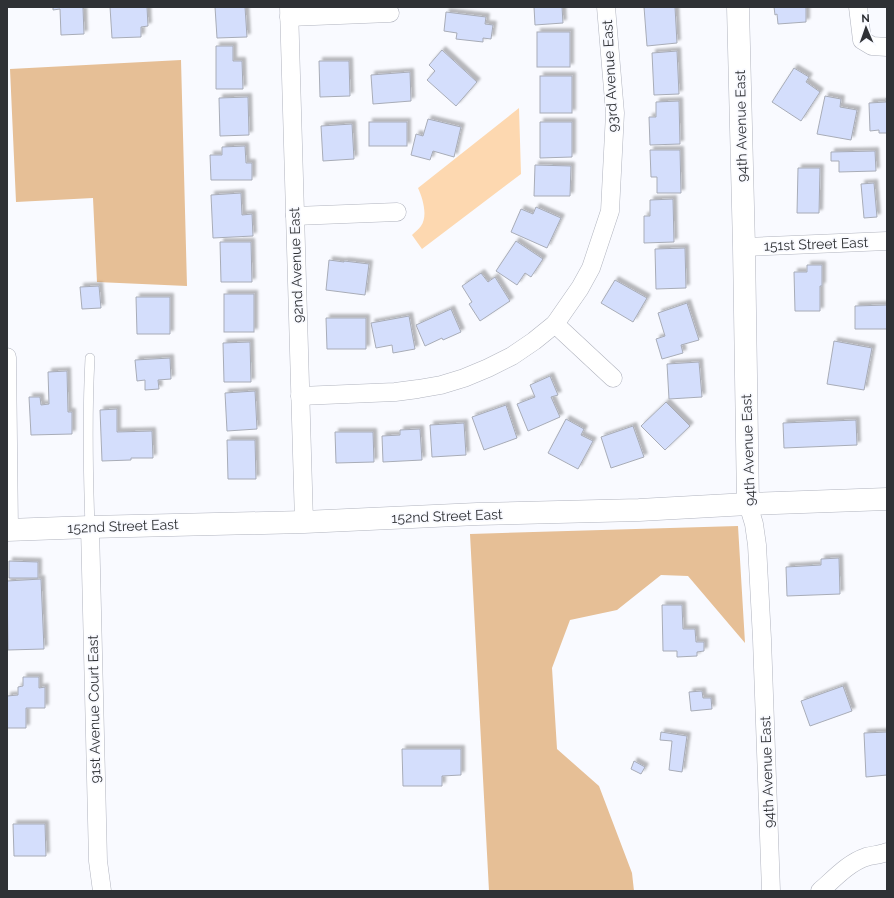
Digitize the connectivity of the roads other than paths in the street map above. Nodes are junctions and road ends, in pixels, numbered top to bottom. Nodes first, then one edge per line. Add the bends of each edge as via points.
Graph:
1 (606, 7) edge
2 (738, 7) edge
3 (858, 7) edge
4 (289, 12) edge
5 (390, 13) dead end
6 (887, 47) edge
7 (397, 212) dead end
8 (295, 216) junction
9 (887, 241) edge
10 (744, 247) junction
11 (555, 324) junction
12 (7, 357) edge
13 (90, 358) dead end
14 (613, 378) dead end
15 (300, 396) junction
16 (887, 499) edge
17 (748, 504) junction
18 (304, 522) junction
19 (90, 527) junction
20 (8, 530) edge
21 (887, 852) edge
22 (102, 891) edge
23 (771, 891) edge
24 (820, 891) edge

1 - 11 street, 93rd Avenue East via 615,113 610,210 591,268
2 - 10 street, 94th Avenue East
3 - 6 street via 862,40 872,46
4 - 5 street
4 - 8 street, 92nd Avenue East
7 - 8 street
8 - 15 street, 92nd Avenue East
9 - 10 street, 151st Street East
10 - 17 street, 94th Avenue East
11 - 14 street
11 - 15 street, 93rd Avenue East via 512,356 464,378 441,385 395,392
12 - 20 street
13 - 19 lane
15 - 18 street, 92nd Avenue East
16 - 17 street, 152nd Street East
17 - 18 street, 152nd Street East
17 - 23 street, 94th Avenue East via 757,545
18 - 19 street, 152nd Street East
19 - 20 street, 152nd Street East
19 - 22 street, 91st Avenue Court East via 98,861
21 - 24 street via 866,857 850,865

